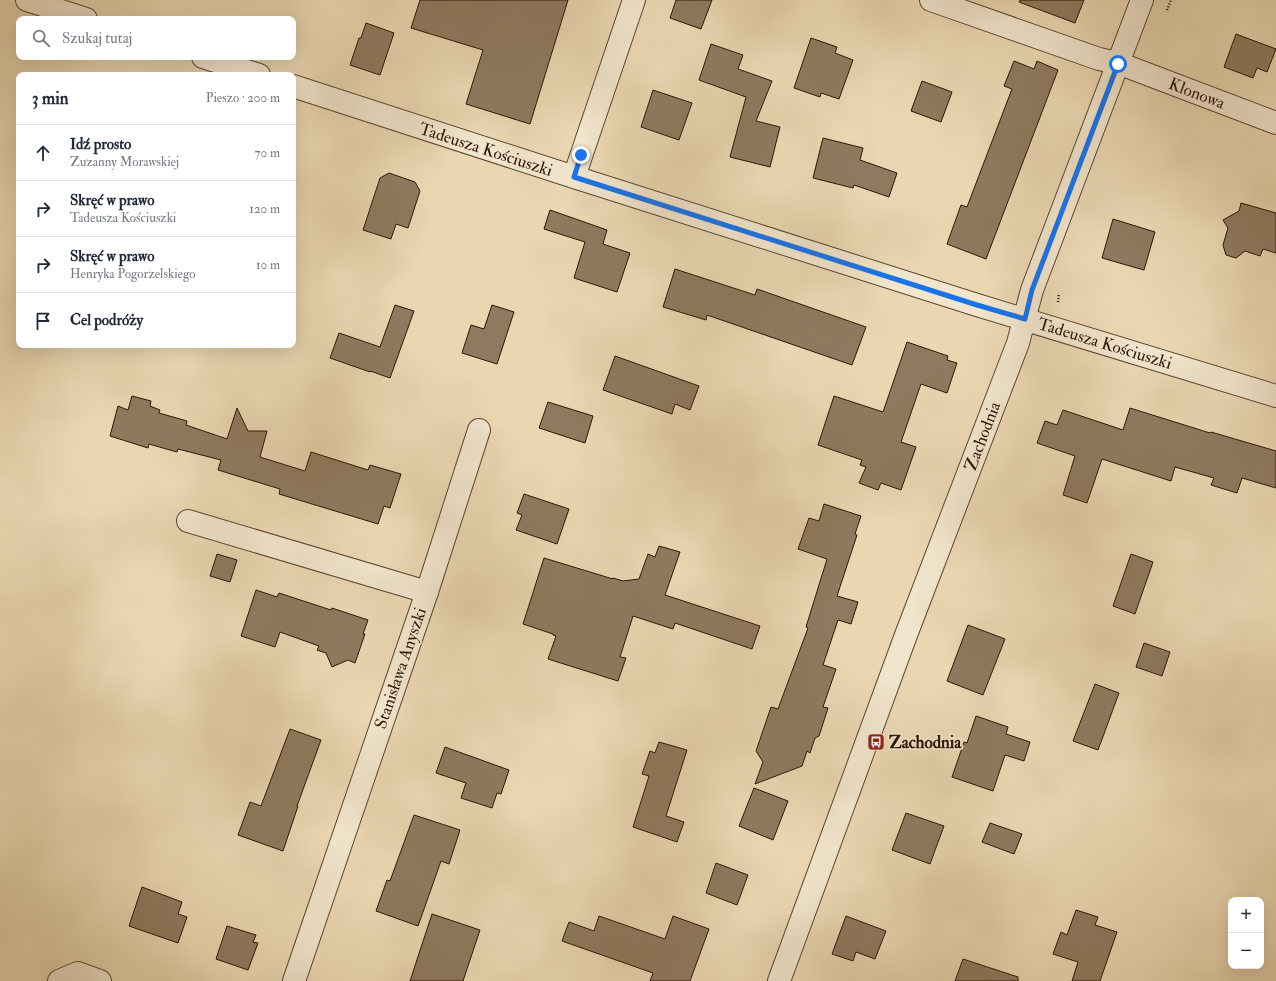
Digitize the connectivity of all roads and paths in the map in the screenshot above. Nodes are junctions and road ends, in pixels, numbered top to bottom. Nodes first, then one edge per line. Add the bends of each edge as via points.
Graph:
1 (27, 0) edge
2 (634, 0) edge
3 (931, 0) edge
4 (1142, 0) edge
5 (77, 16) edge
6 (212, 60) edge
7 (1118, 64) junction
8 (250, 72) edge
9 (296, 87) edge
10 (1276, 123) edge
11 (574, 177) junction
12 (1025, 319) junction
13 (1276, 396) edge
14 (479, 430) dead end
15 (188, 521) dead end
16 (427, 592) junction
17 (59, 981) edge
18 (100, 981) edge
19 (294, 981) edge
20 (779, 981) edge

1 - 5 street
2 - 11 street
3 - 7 street, Klonowa
4 - 7 street, Zachodnia
6 - 8 street
7 - 10 street, Klonowa
7 - 12 street, Zachodnia via 1032,290
9 - 11 street, Tadeusza Kościuszki
11 - 12 street, Tadeusza Kościuszki
12 - 13 street, Tadeusza Kościuszki
12 - 20 street, Zachodnia
14 - 16 street
15 - 16 street, Stanisława Anyszki
16 - 19 street, Stanisława Anyszki
17 - 18 street via 78,973

